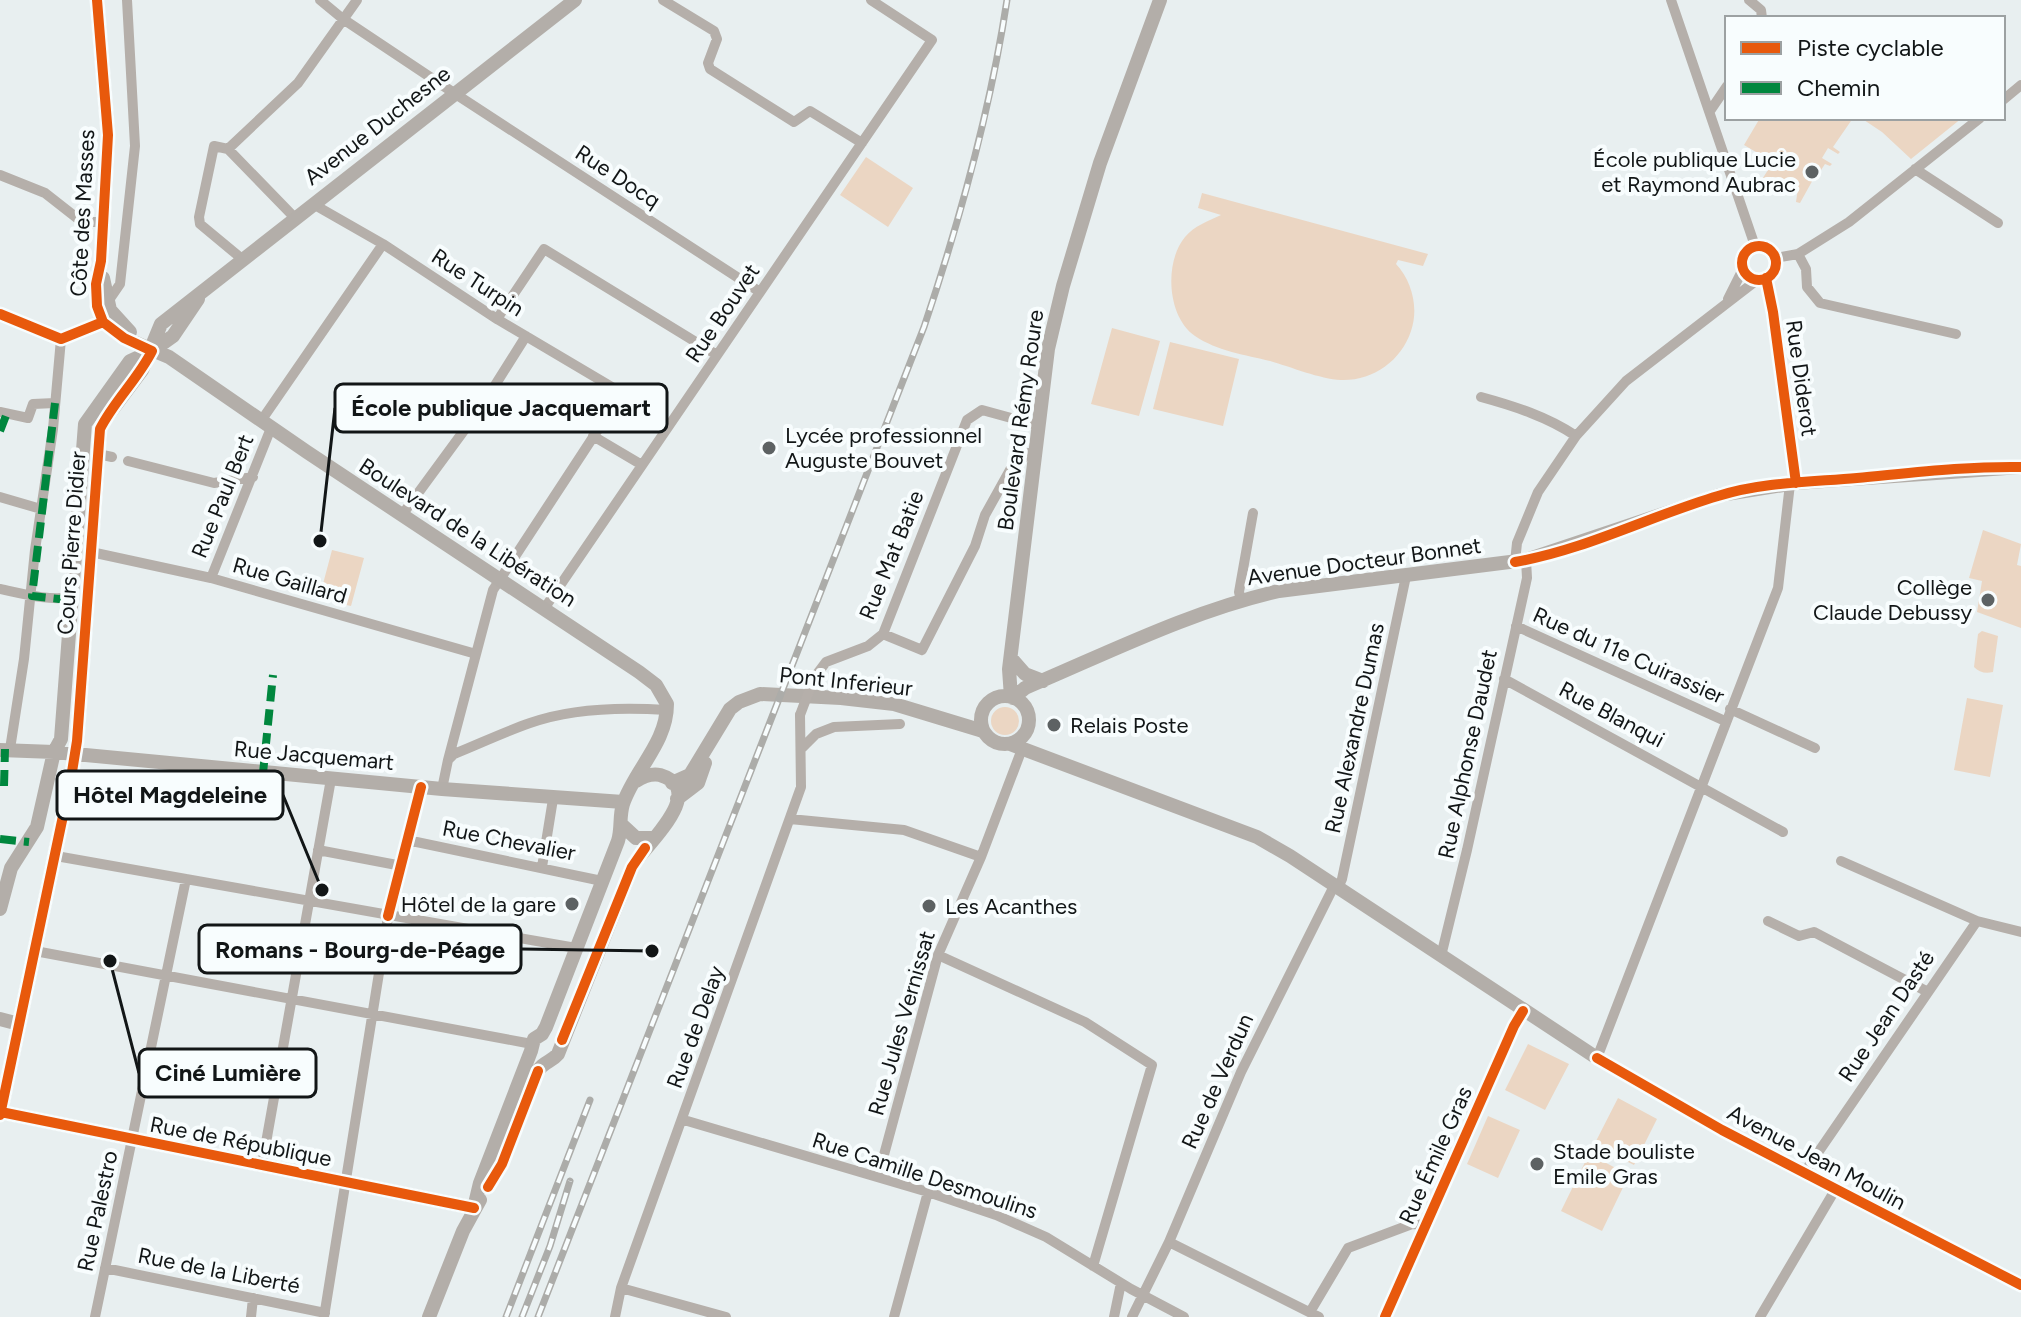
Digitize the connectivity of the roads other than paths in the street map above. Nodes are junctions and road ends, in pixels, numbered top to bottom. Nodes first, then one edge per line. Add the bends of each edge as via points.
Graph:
1 (97, 0) edge
2 (127, 0) edge
3 (320, 0) edge
4 (357, 0) edge
5 (575, 0) edge
6 (663, 0) edge
7 (871, 0) edge
8 (1160, 0) edge
9 (1671, 0) edge
10 (1749, 0) edge
11 (1762, 16) edge
12 (343, 19) junction
13 (2021, 85) edge
14 (1725, 89) edge
15 (454, 93) junction
16 (2005, 98) edge
17 (1710, 111) junction
18 (1977, 120) edge
19 (862, 143) junction
20 (228, 149) junction
21 (1915, 169) junction
22 (0, 175) edge
23 (313, 204) junction
24 (295, 218) junction
25 (103, 222) junction
26 (1998, 223) dead end
27 (383, 244) junction
28 (1755, 246) junction
29 (1798, 254) junction
30 (241, 258) junction
31 (1775, 258) junction
32 (101, 261) junction
33 (1743, 269) junction
34 (1761, 279) junction
35 (760, 292) junction
36 (107, 303) junction
37 (1722, 307) junction
38 (0, 314) edge
39 (497, 319) junction
40 (109, 320) junction
41 (1956, 334) dead end
42 (526, 336) junction
43 (61, 339) junction
44 (152, 351) junction
45 (717, 355) junction
46 (1481, 397) dead end
47 (55, 403) junction
48 (0, 412) edge
49 (266, 424) junction
50 (1040, 426) junction
51 (593, 436) junction
52 (1576, 436) junction
53 (1037, 454) junction
54 (128, 461) dead end
55 (642, 465) junction
56 (2021, 467) edge
57 (253, 477) junction
58 (1793, 484) junction
59 (0, 497) edge
60 (41, 509) junction
61 (1253, 513) dead end
62 (402, 515) junction
63 (91, 552) junction
64 (1520, 561) junction
65 (1406, 576) junction
66 (211, 578) junction
67 (499, 579) junction
68 (0, 589) edge
69 (32, 596) junction
70 (72, 597) junction
71 (1241, 600) junction
72 (544, 609) junction
73 (1516, 626) junction
74 (883, 634) junction
75 (476, 654) junction
76 (1010, 664) junction
77 (1504, 679) junction
78 (1043, 681) junction
79 (1012, 698) junction
80 (993, 700) junction
81 (1730, 709) junction
82 (667, 710) junction
83 (1026, 711) junction
84 (983, 712) junction
85 (942, 717) junction
86 (1725, 721) junction
87 (900, 724) dead end
88 (983, 731) junction
89 (715, 733) junction
90 (659, 739) junction
91 (1022, 745) junction
92 (802, 748) junction
93 (1815, 748) dead end
94 (5, 749) edge
95 (54, 752) junction
96 (75, 754) junction
97 (448, 760) junction
98 (331, 779) junction
99 (667, 779) junction
100 (636, 781) junction
101 (1700, 785) junction
102 (421, 787) junction
103 (442, 789) junction
104 (553, 799) junction
105 (677, 799) junction
106 (623, 802) junction
107 (790, 819) junction
108 (623, 826) junction
109 (1783, 832) dead end
110 (654, 838) junction
111 (407, 840) junction
112 (318, 850) junction
113 (56, 856) junction
114 (981, 857) junction
115 (1841, 861) dead end
116 (402, 866) junction
117 (542, 867) junction
118 (186, 879) junction
119 (602, 881) junction
120 (1336, 887) junction
121 (309, 901) junction
122 (0, 909) edge
123 (388, 916) junction
124 (1768, 921) dead end
125 (1977, 921) junction
126 (2021, 932) edge
127 (300, 946) junction
128 (576, 948) junction
129 (35, 951) junction
130 (938, 955) junction
131 (1441, 956) junction
132 (381, 961) junction
133 (165, 975) junction
134 (1926, 991) junction
135 (292, 1000) junction
136 (1523, 1011) junction
137 (372, 1013) junction
138 (0, 1019) edge
139 (19, 1024) junction
140 (535, 1043) junction
141 (552, 1056) junction
142 (1597, 1058) junction
143 (0, 1114) edge
144 (684, 1120) junction
145 (132, 1140) junction
146 (262, 1165) junction
147 (1804, 1173) junction
148 (878, 1177) junction
149 (345, 1182) junction
150 (1835, 1190) junction
151 (928, 1192) junction
152 (474, 1208) junction
153 (1426, 1225) junction
154 (1169, 1242) junction
155 (1093, 1266) junction
156 (105, 1268) junction
157 (1121, 1283) junction
158 (2021, 1285) edge
159 (621, 1288) junction
160 (1144, 1296) junction
161 (253, 1298) junction
162 (324, 1315) edge
163 (1315, 1315) edge
164 (95, 1317) edge
165 (251, 1317) edge
166 (429, 1317) edge
167 (615, 1317) edge
168 (726, 1317) edge
169 (894, 1317) edge
170 (1114, 1317) edge
171 (1132, 1317) edge
172 (1184, 1317) edge
173 (1385, 1317) edge
174 (1760, 1317) edge

1 - 25 main road, Côte des Masses via 108,135
2 - 36 street via 135,146 120,284
3 - 12 street, Rue Docq
4 - 12 street
5 - 15 main road, Avenue Duchesne
6 - 19 street via 714,31 710,69 794,122 810,111
7 - 19 street, Rue Bouvet via 932,40
8 - 50 main road, Boulevard Rémy Roure via 1100,163 1063,286 1048,349
9 - 17 street
10 - 11 street
12 - 15 street, Rue Docq
12 - 20 street via 298,83
13 - 16 street
14 - 17 street
15 - 23 main road, Avenue Duchesne
15 - 35 street, Rue Docq
17 - 28 street
18 - 21 street
19 - 35 street, Rue Bouvet
20 - 24 street
20 - 30 street via 214,146 199,217 200,224
21 - 26 street
21 - 29 street via 1849,222
22 - 25 street via 45,193 82,222
23 - 24 main road, Avenue Duchesne
23 - 27 street, Rue Turpin
24 - 30 main road, Avenue Duchesne
25 - 32 main road, Côte des Masses
27 - 39 street, Rue Turpin
27 - 49 street, Rue Paul Bert
28 - 31 street via 1767,248
28 - 33 street via 1742,258
29 - 31 street
29 - 41 street via 1807,287 1820,303
30 - 44 main road, Avenue Duchesne via 207,285 173,336
31 - 34 street via 1773,272
32 - 36 main road, Côte des Masses
32 - 40 main road, Côte des Masses via 97,306
33 - 34 street via 1749,277
33 - 37 street
34 - 37 street, Rue Alphonse Daudet
34 - 58 street, Rue Diderot
35 - 45 street, Rue Bouvet
36 - 40 main road, Côte des Masses
37 - 52 street, Rue Alphonse Daudet via 1626,381
38 - 43 street
39 - 42 street, Rue Turpin
39 - 45 street via 544,249
40 - 43 street
40 - 44 main road, Côte des Masses
42 - 51 street, Rue Turpin via 622,393
42 - 62 street
43 - 47 street
44 - 49 main road, Boulevard de la Libération via 169,357
44 - 63 main road, Cours Pierre Didier via 100,429 105,455
44 - 70 main road, Cours Pierre Didier via 130,361 85,424
45 - 55 street, Rue Bouvet
46 - 52 street via 1531,413
47 - 48 street via 33,404 28,418
47 - 60 street
49 - 57 street, Rue Paul Bert
49 - 62 main road, Boulevard de la Libération
50 - 53 main road, Boulevard Rémy Roure
50 - 74 street, Rue Mat Batie via 982,410 967,420
51 - 55 street
51 - 67 street
52 - 64 street, Rue Alphonse Daudet via 1538,492 1517,543
53 - 74 street via 1029,453 1010,470 922,650
53 - 76 main road, Boulevard Rémy Roure
54 - 57 street via 214,483
55 - 72 street, Rue Bouvet
56 - 58 main road, Avenue Docteur Bonnet
57 - 66 street, Rue Paul Bert
58 - 64 main road, Avenue Docteur Bonnet via 1720,495
58 - 81 street, Rue Diderot via 1778,588
59 - 60 street
60 - 69 street
61 - 71 street
62 - 67 main road, Boulevard de la Libération
63 - 66 street, Rue Gaillard
63 - 96 main road, Cours Pierre Didier
64 - 65 main road, Avenue Docteur Bonnet
64 - 73 street, Rue Alphonse Daudet via 1527,578
65 - 71 main road, Avenue Docteur Bonnet
65 - 120 street, Rue Alexandre Dumas via 1342,879
66 - 75 street, Rue Gaillard
67 - 72 main road, Boulevard de la Libération
67 - 75 street
68 - 69 street
69 - 70 street
69 - 94 street
70 - 95 main road, Cours Pierre Didier via 61,739
71 - 78 main road, Avenue Docteur Bonnet
72 - 82 main road, Boulevard de la Libération via 656,685
73 - 77 street, Rue Alphonse Daudet
73 - 86 street, Rue du 11e Cuirassier
74 - 92 street, Rue Mat Batie, bridge via 868,646 826,662 814,678 800,715
75 - 97 street
76 - 78 main road
76 - 79 main road, Boulevard Rémy Roure
76 - 80 main road, Boulevard Rémy Roure
77 - 101 street, Rue Blanqui
77 - 131 street, Rue Alphonse Daudet
78 - 79 main road, Avenue Docteur Bonnet
78 - 83 main road
79 - 80 main road
79 - 83 main road
80 - 84 main road
81 - 86 street, Rue Diderot
81 - 93 street
82 - 90 main road
82 - 97 street via 610,709 552,717
83 - 91 main road
84 - 85 main road, Pont Inferieur
84 - 88 main road
85 - 88 main road, Pont Inferieur
85 - 89 main road, Pont Inferieur via 894,704 760,694 730,709
86 - 101 street, Rue Diderot
87 - 92 street via 834,727 816,734
88 - 91 main road via 994,742
89 - 99 main road, Pont Inferieur via 690,775
89 - 105 main road, Pont Inferieur via 698,783
90 - 99 main road
90 - 100 main road
91 - 114 street, Rue Jules Vernissat
91 - 120 main road, Avenue Jean Moulin via 1257,837
92 - 107 street, Rue de Delay via 801,787
94 - 95 main road, Rue Jacquemart
95 - 96 main road, Rue Jacquemart
95 - 122 main road, Cours Pierre Didier via 37,827 11,868
96 - 98 main road, Rue Jacquemart
96 - 113 main road, Cours Pierre Didier
97 - 103 street
98 - 102 main road, Rue Jacquemart
98 - 112 street
99 - 100 main road via 653,774
99 - 105 main road
100 - 106 main road
101 - 109 street, Rue Blanqui
101 - 142 street, Rue Diderot
102 - 103 main road, Rue Jacquemart
102 - 111 street
103 - 104 main road, Rue Jacquemart
104 - 106 main road, Rue Jacquemart
104 - 117 street
105 - 110 main road via 668,824
106 - 108 main road
107 - 114 street via 904,830
107 - 144 street, Rue de Delay
108 - 110 main road via 636,838
108 - 119 main road
110 - 141 main road via 637,856
111 - 116 street
111 - 117 street, Rue Chevalier
112 - 116 street
112 - 121 street
113 - 118 street
113 - 129 main road, Cours Pierre Didier
114 - 130 street, Rue Jules Vernissat
115 - 125 street
116 - 123 street
117 - 119 street, Rue Chevalier
118 - 121 street
118 - 133 street, Rue Palestro
119 - 128 main road
120 - 131 main road, Avenue Jean Moulin
120 - 154 street, Rue de Verdun via 1241,1072
121 - 123 street
121 - 127 street
123 - 128 street
123 - 132 street
124 - 134 street via 1799,936 1814,932
125 - 126 street
125 - 134 street, Rue Jean Dasté
127 - 132 street
127 - 135 street
128 - 140 main road
129 - 133 street
129 - 139 main road, Cours Pierre Didier
130 - 148 street, Rue Jules Vernissat
130 - 155 street via 1085,1022 1152,1065
131 - 136 main road, Avenue Jean Moulin
132 - 137 street
133 - 135 street
133 - 145 street, Rue Palestro
134 - 147 street, Rue Jean Dasté
135 - 137 street
135 - 146 street
136 - 142 main road, Avenue Jean Moulin
136 - 153 street, Rue Émile Gras
137 - 140 street
137 - 149 street
138 - 139 main road
139 - 143 main road, Cours Pierre Didier
140 - 141 main road via 538,1060
140 - 141 main road via 554,1037
140 - 152 main road
141 - 152 main road via 527,1084 488,1187
142 - 147 main road, Avenue Jean Moulin
143 - 145 main road, Rue de République
144 - 148 street, Rue Camille Desmoulins
144 - 159 street, Rue de Delay
145 - 146 main road, Rue de République
145 - 156 street, Rue Palestro
146 - 149 main road, Rue de République
147 - 150 main road, Avenue Jean Moulin
148 - 151 street, Rue Camille Desmoulins
149 - 152 main road, Rue de République
149 - 162 street
150 - 158 main road, Avenue Jean Moulin
150 - 174 street
151 - 155 street, Rue Camille Desmoulins via 1032,1230
151 - 169 street
152 - 166 main road
153 - 163 street via 1412,1224 1348,1248
153 - 173 street, Rue Émile Gras
154 - 160 street, Rue de Verdun
154 - 163 street
155 - 157 street, Rue Camille Desmoulins
156 - 161 street, Rue de la Liberté
156 - 164 street, Rue Palestro
157 - 160 street, Rue Camille Desmoulins
157 - 170 street
159 - 167 street, Rue de Delay
159 - 168 street
160 - 171 street, Rue de Verdun
160 - 172 street, Rue Camille Desmoulins
161 - 162 street, Rue de la Liberté
161 - 165 street

